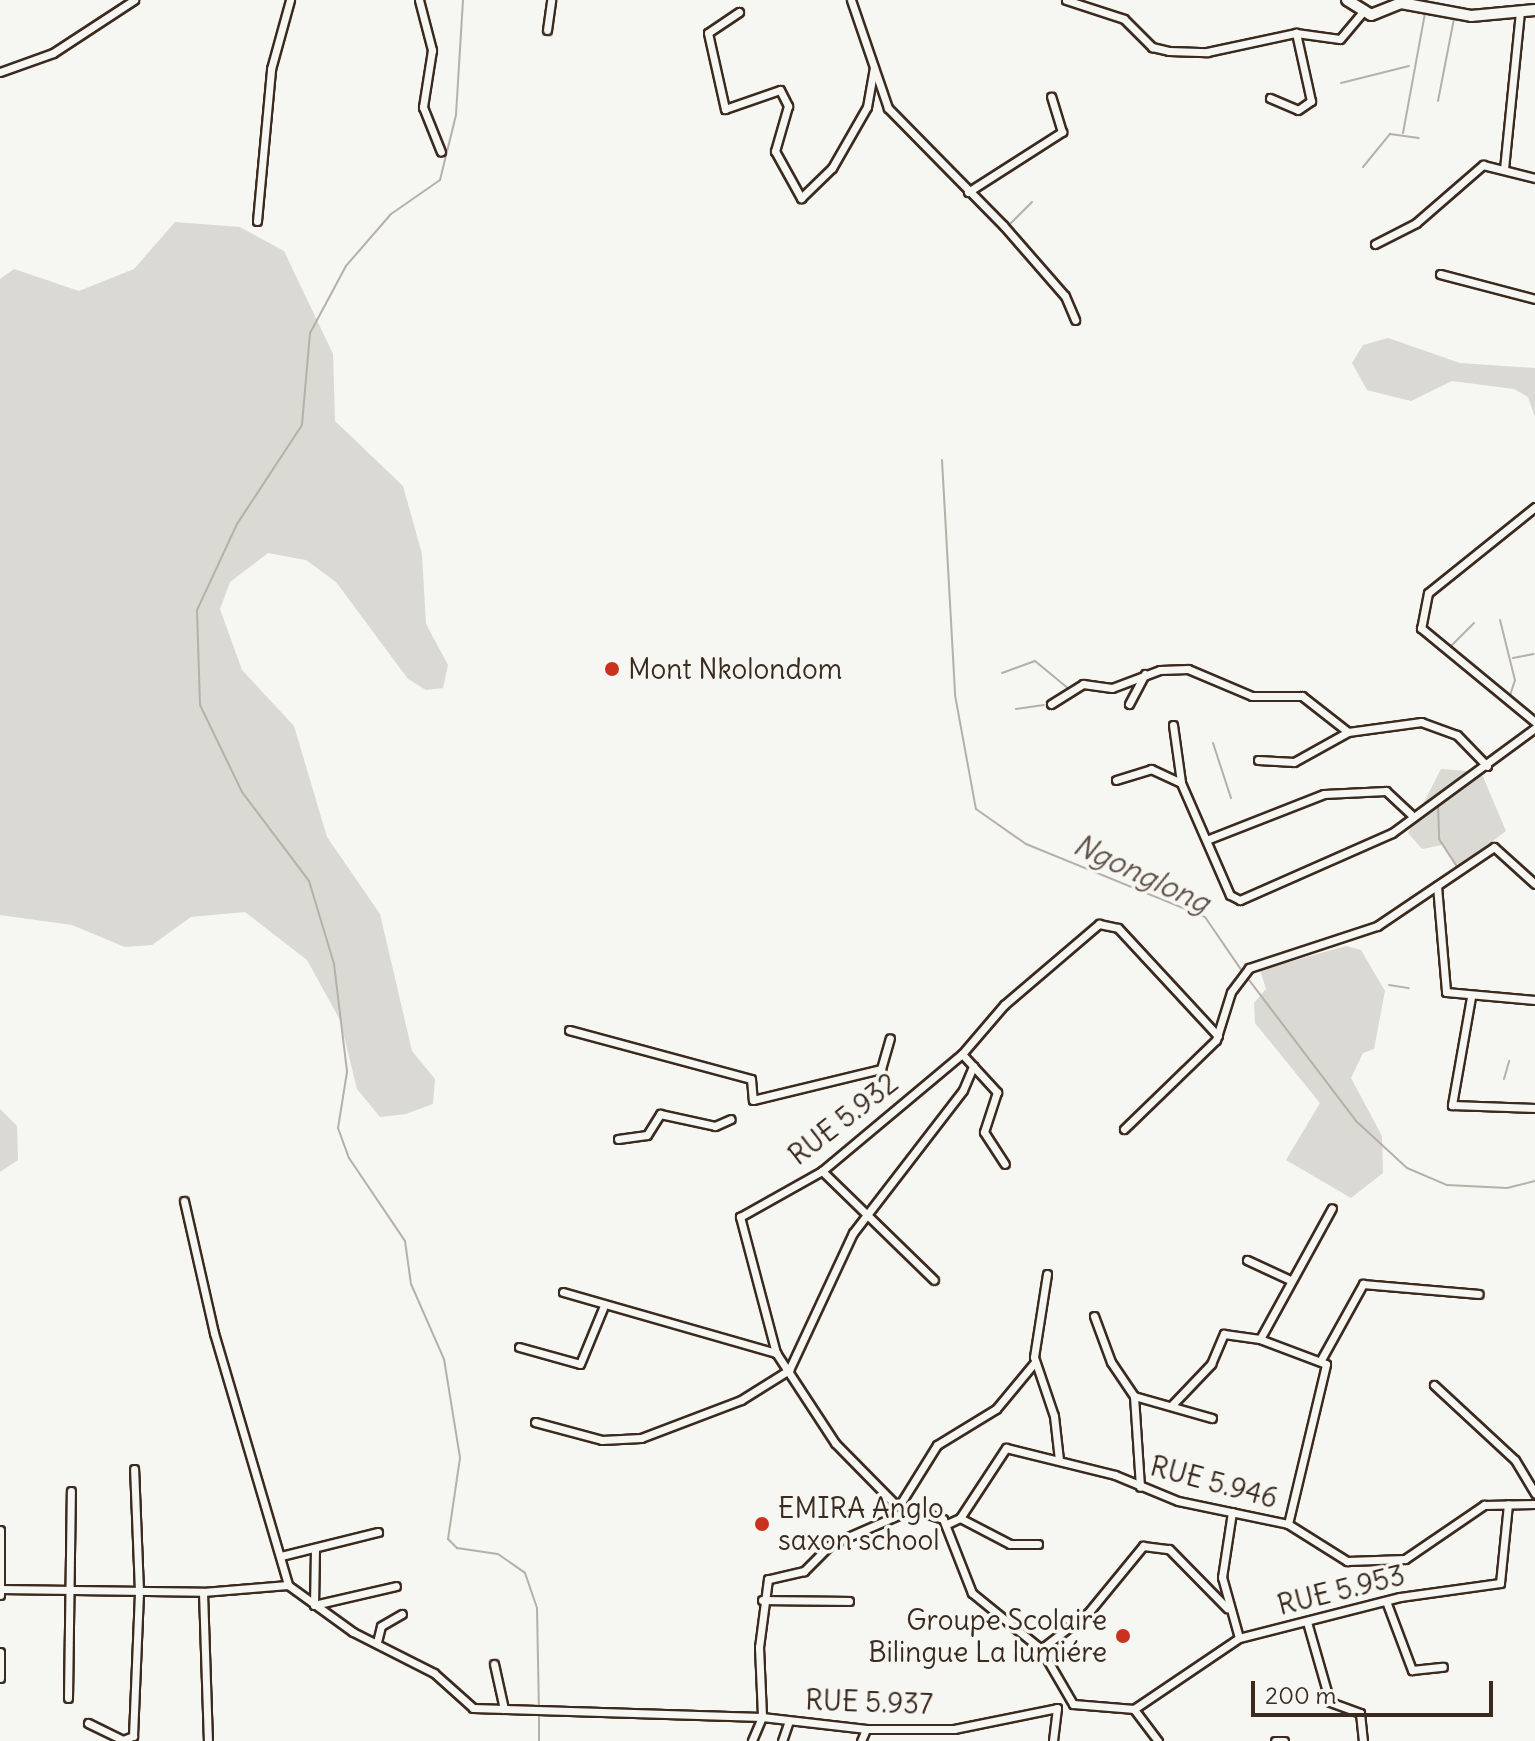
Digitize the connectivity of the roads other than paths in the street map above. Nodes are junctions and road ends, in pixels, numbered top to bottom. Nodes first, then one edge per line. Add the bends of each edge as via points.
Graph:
1 (134, 0) edge
2 (290, 0) edge
3 (419, 0) edge
4 (551, 0) edge
5 (851, 0) edge
6 (1066, 0) edge
7 (1347, 0) edge
8 (1535, 10) edge
9 (739, 12) dead end
10 (1520, 12) junction
11 (1362, 13) junction
12 (547, 30) dead end
13 (1296, 33) junction
14 (874, 69) junction
15 (0, 72) edge
16 (1051, 97) dead end
17 (1270, 98) dead end
18 (441, 152) dead end
19 (1504, 169) junction
20 (1535, 178) edge
21 (968, 192) junction
22 (257, 221) dead end
23 (1375, 244) dead end
24 (1440, 274) dead end
25 (1535, 299) edge
26 (1075, 320) dead end
27 (1535, 507) edge
28 (1146, 674) junction
29 (1051, 704) dead end
30 (1129, 704) dead end
31 (1535, 722) edge
32 (1173, 725) dead end
33 (1535, 728) edge
34 (1348, 732) junction
35 (1258, 760) dead end
36 (1487, 766) junction
37 (1116, 780) dead end
38 (1181, 783) junction
39 (1411, 814) junction
40 (1209, 839) junction
41 (1535, 884) edge
42 (1437, 886) junction
43 (1471, 997) junction
44 (1535, 1000) edge
45 (569, 1030) dead end
46 (1218, 1036) junction
47 (890, 1038) dead end
48 (962, 1054) junction
49 (973, 1066) junction
50 (1535, 1108) edge
51 (731, 1119) dead end
52 (1124, 1129) dead end
53 (618, 1139) dead end
54 (1005, 1164) dead end
55 (822, 1171) junction
56 (184, 1201) dead end
57 (1332, 1208) dead end
58 (868, 1210) junction
59 (1247, 1260) dead end
60 (1047, 1274) dead end
61 (934, 1280) dead end
62 (1290, 1280) junction
63 (563, 1292) dead end
64 (1479, 1294) dead end
65 (603, 1308) junction
66 (1094, 1316) dead end
67 (1260, 1339) junction
68 (519, 1347) dead end
69 (776, 1353) junction
70 (1322, 1358) junction
71 (1035, 1362) junction
72 (789, 1370) junction
73 (1434, 1385) dead end
74 (1134, 1396) junction
75 (1172, 1405) junction
76 (1212, 1418) dead end
77 (535, 1422) dead end
78 (1059, 1460) junction
79 (134, 1469) dead end
80 (1140, 1487) junction
81 (71, 1491) dead end
82 (1535, 1493) edge
83 (1508, 1504) junction
84 (1535, 1504) edge
85 (899, 1506) junction
86 (910, 1510) junction
87 (1232, 1512) junction
88 (960, 1518) junction
89 (947, 1524) junction
90 (1288, 1524) junction
91 (0, 1530) edge
92 (378, 1532) dead end
93 (1038, 1544) dead end
94 (315, 1549) junction
95 (281, 1556) junction
96 (288, 1585) junction
97 (396, 1586) dead end
98 (69, 1590) junction
99 (0, 1591) edge
100 (139, 1591) junction
101 (203, 1592) junction
102 (762, 1600) junction
103 (849, 1601) dead end
104 (1386, 1601) junction
105 (314, 1605) junction
106 (1227, 1608) junction
107 (402, 1614) dead end
108 (1307, 1622) junction
109 (1239, 1638) junction
110 (377, 1642) junction
111 (1041, 1649) junction
112 (0, 1652) edge
113 (494, 1664) dead end
114 (1443, 1667) dead end
115 (0, 1678) edge
116 (68, 1698) dead end
117 (504, 1709) junction
118 (1134, 1709) junction
119 (762, 1717) junction
120 (789, 1721) junction
121 (88, 1723) dead end
122 (866, 1729) junction
123 (208, 1741) edge
124 (752, 1741) edge
125 (782, 1741) edge
126 (861, 1741) edge
127 (1053, 1741) edge
128 (1158, 1741) edge
129 (1275, 1741) edge
130 (1284, 1741) edge
131 (1363, 1741) edge

1 - 15 street via 67,45
2 - 22 street via 271,69
3 - 18 street via 432,50 423,107
4 - 12 street
5 - 14 street
6 - 13 street via 1124,19 1162,51 1207,52
7 - 11 street
8 - 10 street
9 - 14 street via 708,33 725,109 780,90 788,106 775,151 801,198 832,168 867,107
10 - 11 street via 1471,16 1401,3
10 - 19 street
11 - 13 street via 1344,39
13 - 17 street via 1313,97 1298,110
14 - 21 street via 909,136
16 - 21 street via 1062,132
19 - 20 street
19 - 23 street via 1481,166 1416,223
21 - 26 street via 1061,291
24 - 25 street
27 - 31 street via 1428,593 1421,617 1424,635
28 - 29 street via 1112,688 1083,684
28 - 30 street
28 - 34 street via 1188,669 1252,696 1302,696
32 - 38 street
33 - 36 street
34 - 35 street via 1294,762
34 - 36 street via 1425,723 1457,735
36 - 39 street
37 - 38 street via 1151,769
38 - 40 street
39 - 40 street via 1386,791 1324,794
39 - 40 street via 1392,833 1240,900 1230,895
41 - 42 street via 1494,847
42 - 43 street via 1446,992
42 - 46 street via 1377,926 1249,968 1231,992
43 - 44 street
43 - 50 street via 1452,1105
45 - 47 street via 751,1079 753,1100 881,1069
46 - 48 street via 1106,924 1060,955 964,1044
46 - 52 street
48 - 49 street
48 - 55 street, RUE 5.932
49 - 54 street via 997,1092 984,1132
49 - 58 street via 955,1100
51 - 53 street via 715,1126 660,1114 647,1135
55 - 58 street
55 - 69 street, RUE 5.932 via 740,1217
56 - 95 street via 267,1530
57 - 62 street
58 - 61 street
58 - 72 street via 825,1285
59 - 62 street
60 - 71 street
62 - 67 street
63 - 65 street
64 - 70 street via 1363,1284
65 - 68 street via 580,1364
65 - 69 street
66 - 74 street via 1111,1362
67 - 70 street
67 - 75 street via 1224,1334 1207,1370
69 - 72 street, RUE 5.932
70 - 90 street via 1326,1368
71 - 78 street via 1054,1416
71 - 85 street via 996,1409 937,1445
72 - 77 street via 741,1400 641,1438 602,1440
72 - 85 street, RUE 5.932 via 835,1443
73 - 82 street via 1515,1460
74 - 75 street
74 - 80 street
75 - 76 street
78 - 80 street, RUE 5.946
78 - 88 street, RUE 5.946 via 1002,1449
79 - 100 street
80 - 87 street, RUE 5.946
81 - 98 street
83 - 84 street, RUE 5.946
83 - 90 street, RUE 5.946 via 1484,1505 1446,1525 1405,1559 1336,1559
83 - 104 street, RUE 5.953 via 1500,1583
85 - 86 street, RUE 5.932
86 - 89 street, RUE 5.932
86 - 102 street via 830,1545 804,1571 775,1574
87 - 90 street, RUE 5.946
87 - 106 street via 1222,1577
88 - 89 street
88 - 93 street via 1010,1544
89 - 111 street via 972,1593
91 - 99 street
92 - 94 street
94 - 95 street
94 - 105 street
95 - 96 street
96 - 101 street
96 - 105 street, RUE 5.937
97 - 105 street
98 - 99 street
98 - 100 street
98 - 116 street
100 - 101 street
100 - 121 street via 133,1736 123,1740
101 - 123 street
102 - 103 street
102 - 119 street
104 - 108 street, RUE 5.953
104 - 114 street via 1412,1670
105 - 110 street, RUE 5.937
106 - 109 street
106 - 111 street via 1169,1549 1143,1546 1088,1613
107 - 110 street via 381,1626
108 - 109 street, RUE 5.953
108 - 131 street via 1330,1702 1360,1713
109 - 118 street, RUE 5.953
110 - 117 street, RUE 5.937 via 434,1673 465,1704
111 - 118 street via 1073,1704
112 - 115 street
113 - 117 street
117 - 119 street, RUE 5.937
118 - 128 street
119 - 120 street, RUE 5.937
119 - 124 street
120 - 122 street, RUE 5.937
120 - 125 street
122 - 126 street
122 - 127 street, RUE 5.937 via 959,1728 1057,1708
129 - 130 street

